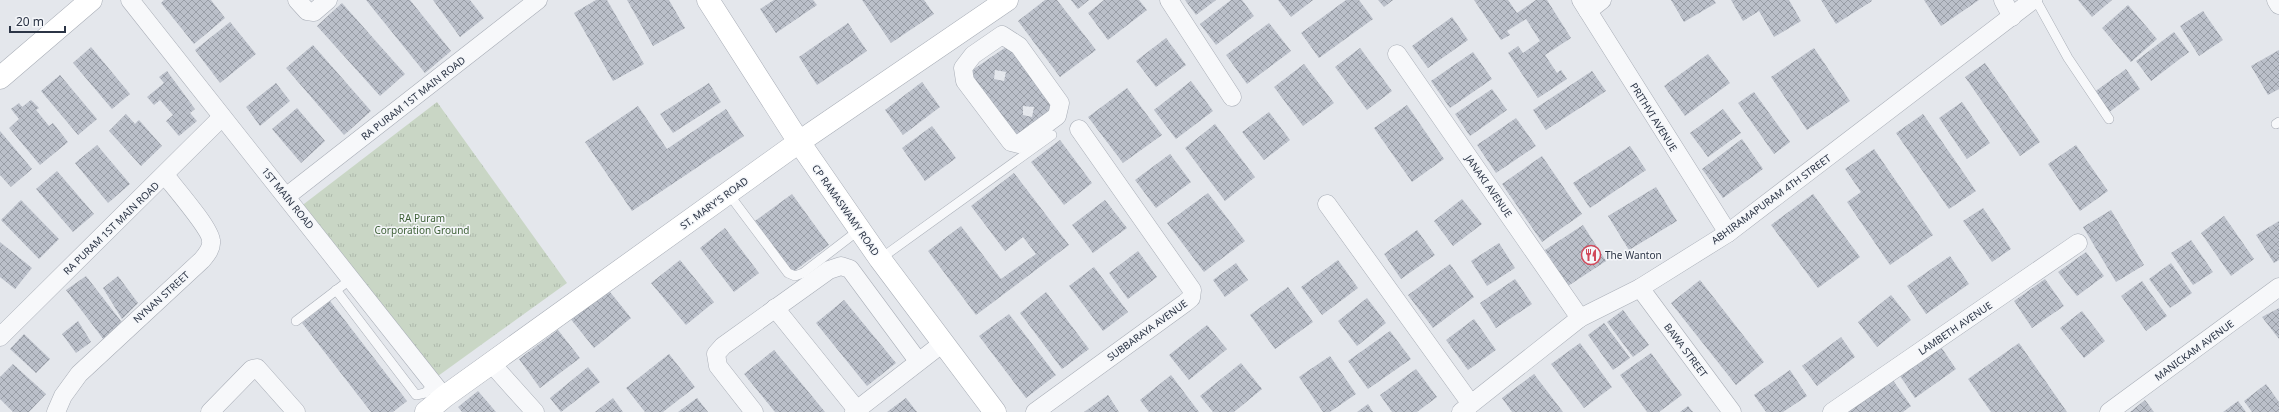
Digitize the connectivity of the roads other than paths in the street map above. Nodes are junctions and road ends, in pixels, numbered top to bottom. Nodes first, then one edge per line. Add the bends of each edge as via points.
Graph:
1 (91, 0) edge
2 (130, 0) edge
3 (297, 0) edge
4 (328, 0) edge
5 (538, 0) edge
6 (708, 0) edge
7 (1007, 0) edge
8 (1169, 0) edge
9 (1602, 0) edge
10 (2003, 0) edge
11 (2033, 0) edge
12 (2036, 0) edge
13 (2276, 0) edge
14 (1585, 5) edge
15 (2279, 5) edge
16 (985, 15) junction
17 (2012, 17) junction
18 (960, 32) junction
19 (1002, 35) junction
20 (1397, 54) dead end
21 (973, 55) junction
22 (0, 78) edge
23 (1232, 97) dead end
24 (222, 117) junction
25 (2109, 119) dead end
26 (1079, 129) dead end
27 (1052, 135) dead end
28 (799, 142) junction
29 (165, 176) junction
30 (728, 193) junction
31 (287, 196) junction
32 (1327, 204) dead end
33 (860, 230) junction
34 (1728, 233) junction
35 (2078, 243) dead end
36 (880, 259) junction
37 (351, 278) junction
38 (2279, 287) edge
39 (1640, 288) junction
40 (336, 290) junction
41 (774, 308) junction
42 (1580, 318) junction
43 (296, 321) dead end
44 (0, 337) edge
45 (943, 343) junction
46 (918, 361) junction
47 (491, 363) junction
48 (438, 401) edge
49 (1466, 408) edge
50 (856, 411) edge
51 (56, 412) edge
52 (210, 412) edge
53 (296, 412) edge
54 (535, 412) edge
55 (754, 412) edge
56 (995, 412) edge
57 (1035, 412) edge
58 (1732, 412) edge
59 (1832, 412) edge
60 (2109, 412) edge

1 - 22 main road
2 - 24 street, 1ST MAIN ROAD
3 - 4 street via 306,11 314,12
5 - 31 street, RA PURAM 1ST MAIN ROAD
6 - 28 main road, CP RAMASWAMY ROAD
7 - 16 main road, ST. MARY'S ROAD
8 - 23 street
9 - 14 street
10 - 17 street
11 - 17 street, ABHIRAMAPURAM 4TH STREET
12 - 25 lane via 2068,58
13 - 15 street
14 - 34 street, PRITHVI AVENUE
16 - 18 main road, ST. MARY'S ROAD
16 - 19 street
17 - 34 street, ABHIRAMAPURAM 4TH STREET
18 - 21 street
18 - 28 main road, ST. MARY'S ROAD
19 - 21 street
19 - 21 street via 1019,46 1060,103 1057,116 1019,144 1011,142 965,81 963,68
20 - 42 street, JANAKI AVENUE
24 - 29 street, RA PURAM 1ST MAIN ROAD
24 - 31 street, 1ST MAIN ROAD
26 - 57 street, SUBBARAYA AVENUE via 1192,290 1191,298
27 - 36 lane
28 - 30 main road, ST. MARY'S ROAD
28 - 33 main road, CP RAMASWAMY ROAD
29 - 44 street, RA PURAM 1ST MAIN ROAD
29 - 51 street, NYNAN STREET via 207,229 212,240 210,250 79,374 63,396
30 - 33 lane via 788,273 795,276 803,273
30 - 47 main road, ST. MARY'S ROAD
31 - 37 street, 1ST MAIN ROAD
32 - 49 street
33 - 36 main road, CP RAMASWAMY ROAD
34 - 39 street, ABHIRAMAPURAM 4TH STREET
35 - 59 street, LAMBETH AVENUE
36 - 45 main road, CP RAMASWAMY ROAD
37 - 40 lane
37 - 48 street, 1ST MAIN ROAD
38 - 60 street, MANICKAM AVENUE
39 - 42 street, ABHIRAMAPURAM 4TH STREET
39 - 58 street, BAWA STREET
40 - 43 lane
40 - 48 lane via 416,395 425,393
41 - 46 street via 829,270 841,266 850,269
41 - 50 street
41 - 55 street via 716,354 718,366
42 - 49 street, ABHIRAMAPURAM 4TH STREET
45 - 46 street
45 - 56 main road, CP RAMASWAMY ROAD
46 - 50 street
47 - 48 main road, ST. MARY'S ROAD
47 - 54 street
52 - 53 street via 252,369 257,368

